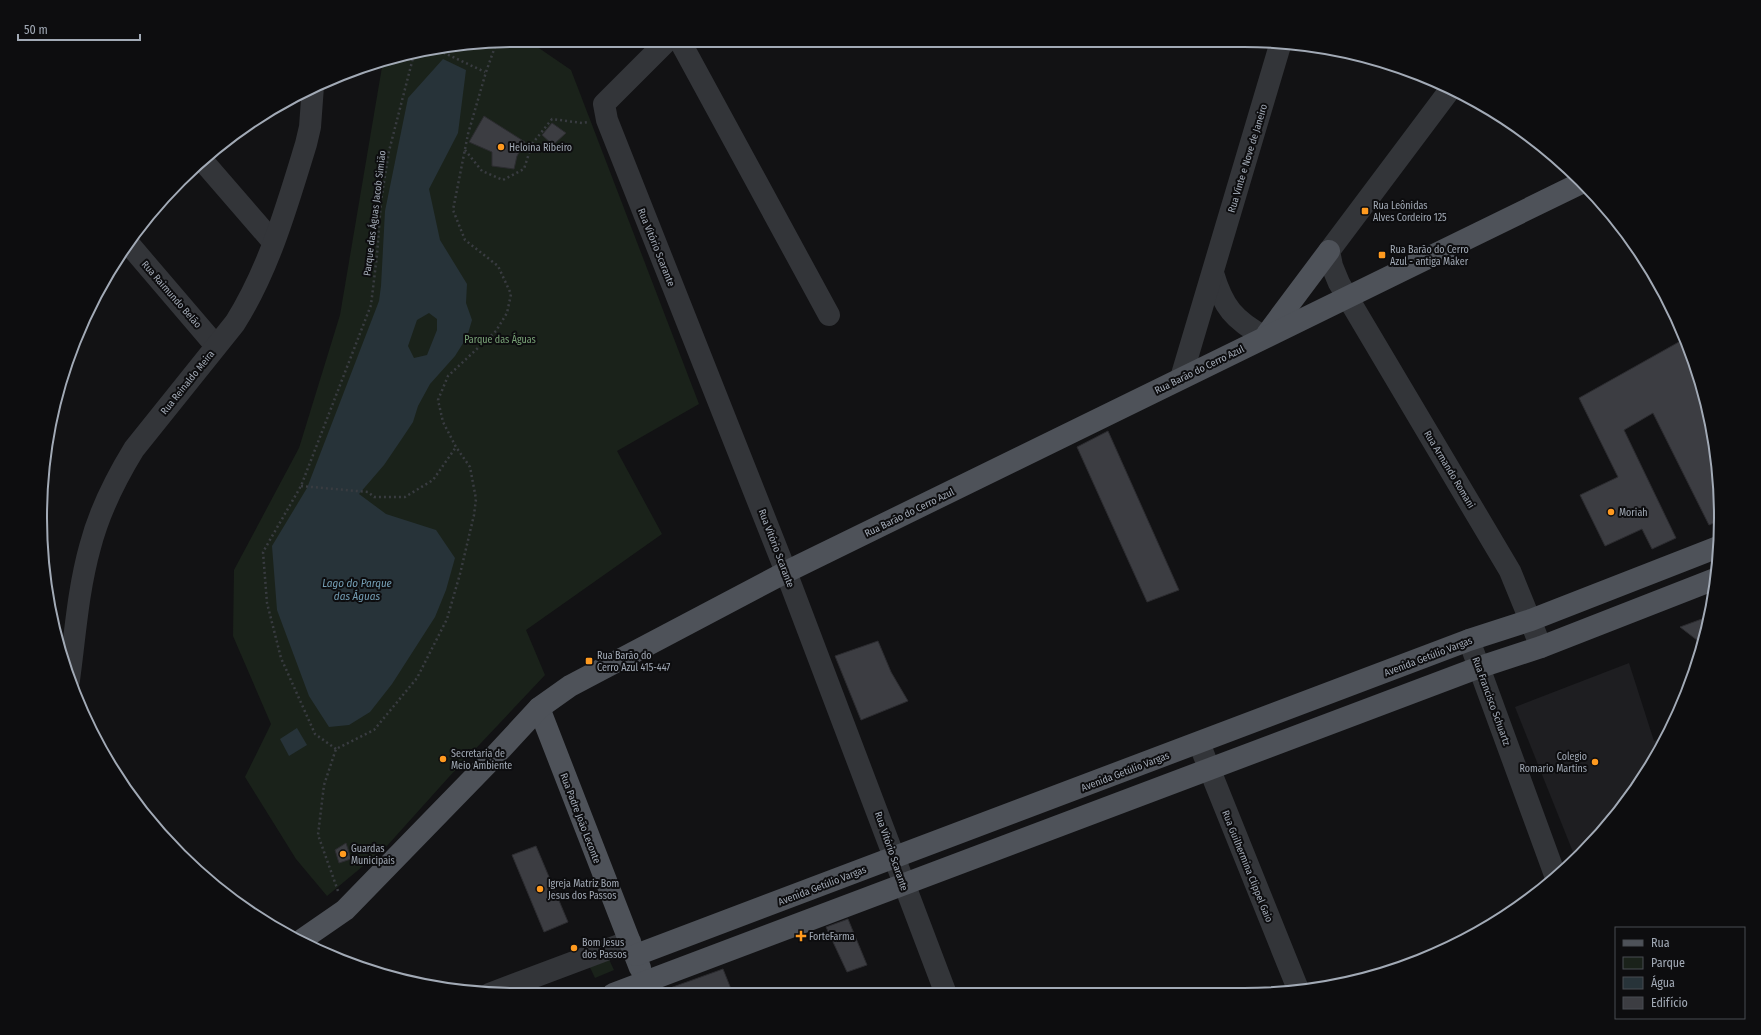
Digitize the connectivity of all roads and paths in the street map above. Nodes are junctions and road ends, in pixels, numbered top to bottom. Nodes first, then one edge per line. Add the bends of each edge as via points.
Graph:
1 (662, 47) edge
2 (683, 47) edge
3 (495, 48) edge
4 (1275, 48) edge
5 (444, 53) edge
6 (413, 59) edge
7 (486, 72) junction
8 (312, 94) edge
9 (1447, 94) edge
10 (606, 112) junction
11 (465, 150) junction
12 (206, 165) edge
13 (1576, 185) edge
14 (273, 242) junction
15 (132, 248) edge
16 (1329, 251) junction
17 (1213, 273) junction
18 (1348, 296) junction
19 (829, 315) dead end
20 (1265, 337) junction
21 (216, 346) junction
22 (1180, 378) junction
23 (456, 447) junction
24 (301, 486) junction
25 (1713, 549) edge
26 (786, 572) junction
27 (1710, 581) edge
28 (1531, 620) junction
29 (1469, 640) junction
30 (1541, 647) junction
31 (71, 666) edge
32 (1480, 667) junction
33 (539, 708) junction
34 (1199, 743) junction
35 (336, 749) junction
36 (1209, 769) junction
37 (894, 858) junction
38 (1554, 871) edge
39 (903, 885) junction
40 (345, 910) junction
41 (305, 937) edge
42 (633, 948) junction
43 (1296, 985) edge
44 (509, 988) edge
45 (545, 988) edge
46 (648, 988) edge
47 (944, 988) edge

1 - 10 street
2 - 19 street
3 - 7 path
4 - 17 street, Rua Vinte e Nove de Janeiro
5 - 7 path
6 - 24 path, Parque das Águas Jacob Simião via 389,151 371,305
7 - 11 path
8 - 14 street, Rua Reinaldo Meira via 306,144
9 - 16 street
10 - 11 path via 582,123 552,119 532,144 524,170 503,180 482,170
10 - 26 street, Rua Vitório Scarante
11 - 23 path via 453,210 465,240 498,266 511,294 507,313 496,331 448,376 438,400 443,422
12 - 14 street
13 - 18 main road, Rua Barão do Cerro Azul
14 - 21 street, Rua Reinaldo Meira via 249,301
15 - 21 street, Rua Raimundo Belão
16 - 18 street, Rua Armando Romani via 1339,283
16 - 20 main road
17 - 20 street via 1219,294 1231,312 1246,326
17 - 22 street, Rua Vinte e Nove de Janeiro
18 - 20 main road, Rua Barão do Cerro Azul
18 - 28 street, Rua Armando Romani via 1510,571
20 - 22 main road, Rua Barão do Cerro Azul
21 - 31 street, Rua Reinaldo Meira via 134,449 106,499 85,568
22 - 26 main road, Rua Barão do Cerro Azul
23 - 24 path via 433,480 405,497 374,497 368,492
23 - 35 path via 470,467 476,499 460,574 447,619 417,678 374,730
24 - 35 path, Parque das Águas Jacob Simião via 263,552 266,603 281,658 315,734
25 - 28 main road, Avenida Getúlio Vargas
26 - 33 main road, Rua Barão do Cerro Azul via 570,686
26 - 37 street, Rua Vitório Scarante
27 - 30 main road
28 - 29 main road, Avenida Getúlio Vargas
28 - 30 street, Rua Armando Romani
29 - 32 street, Rua Francisco Schuartz
29 - 34 main road, Avenida Getúlio Vargas
30 - 32 main road
32 - 36 main road
32 - 38 street, Rua Francisco Schuartz
33 - 40 main road, Rua Barão do Cerro Azul
33 - 42 main road, Rua Padre João Leconte
34 - 36 street, Rua Guilhermina Clippel Gaio
34 - 37 main road, Avenida Getúlio Vargas
35 - 40 path via 324,785 318,835
36 - 39 main road
36 - 43 street, Rua Guilhermina Clippel Gaio
37 - 39 street, Rua Vitório Scarante
37 - 42 main road, Avenida Getúlio Vargas
39 - 46 main road
39 - 47 street, Rua Vitório Scarante
40 - 41 main road, Rua Barão do Cerro Azul
42 - 44 street, Avenida Getúlio Vargas
42 - 45 street, Avenida Getúlio Vargas
42 - 46 main road, Rua Padre João Leconte

